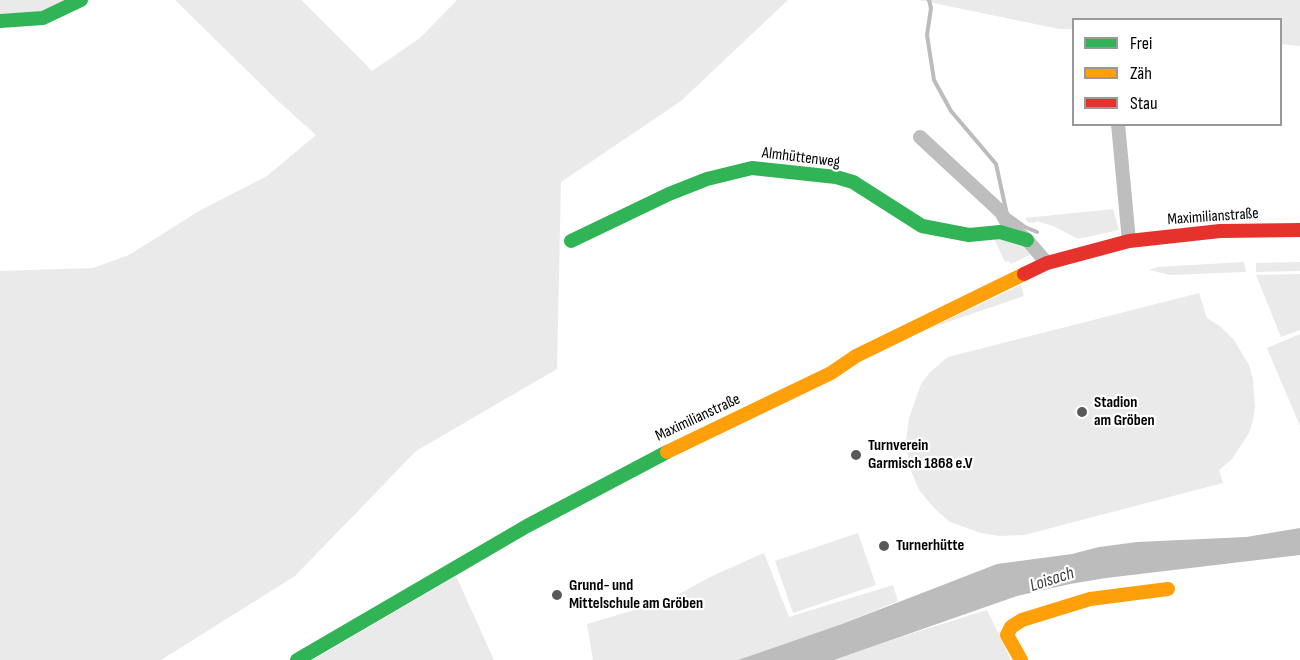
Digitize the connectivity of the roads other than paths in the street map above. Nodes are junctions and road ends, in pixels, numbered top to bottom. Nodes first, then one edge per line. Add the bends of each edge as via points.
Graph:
1 (81, 0) edge
2 (0, 21) edge
3 (1118, 126) edge
4 (920, 137) dead end
5 (1300, 230) edge
6 (1027, 240) junction
7 (571, 241) dead end
8 (1129, 241) junction
9 (1047, 263) junction
10 (1168, 589) dead end
11 (297, 660) edge
12 (1021, 660) edge

1 - 2 street via 43,18
3 - 8 street
4 - 6 street
5 - 8 street, Maximilianstraße via 1220,231
6 - 7 street, Almhüttenweg via 1000,232 969,235 922,226 853,182 803,172 752,168 669,194
6 - 9 street
8 - 9 street, Maximilianstraße
9 - 11 street, Maximilianstraße via 640,465
10 - 12 street via 1090,599 1022,620 1007,635

